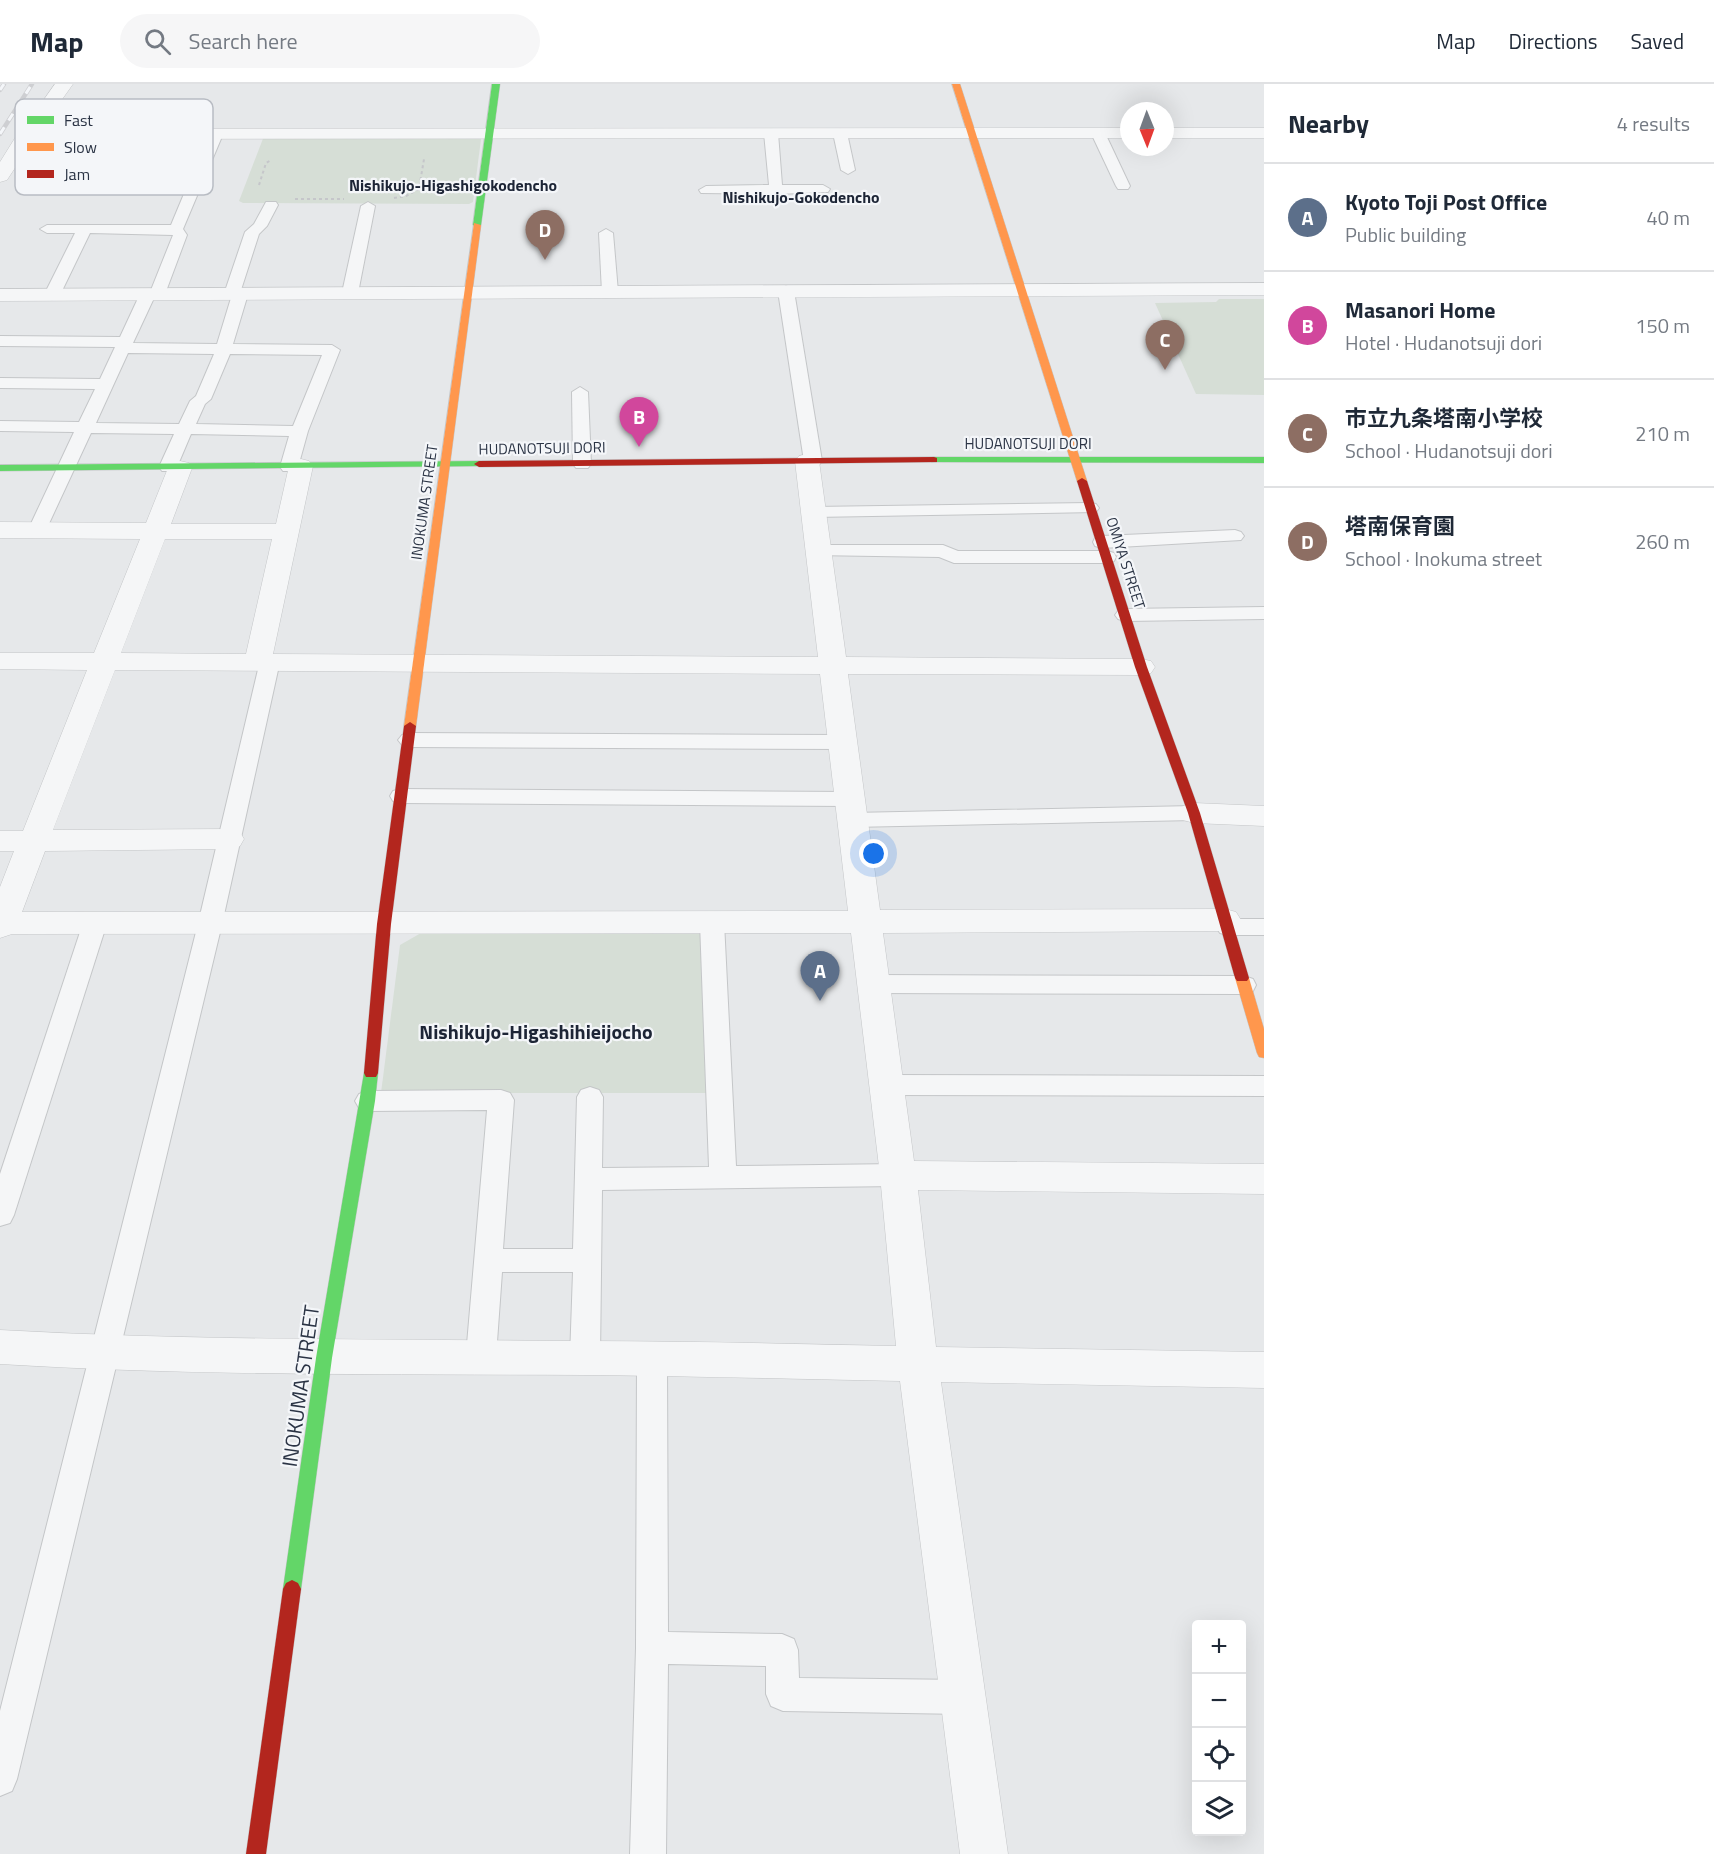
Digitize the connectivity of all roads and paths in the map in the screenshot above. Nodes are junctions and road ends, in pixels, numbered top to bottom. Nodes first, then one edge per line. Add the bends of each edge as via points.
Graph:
1 (64, 84) edge
2 (496, 84) edge
3 (956, 84) edge
4 (54, 99) edge
5 (973, 133) junction
6 (1098, 133) junction
7 (1120, 133) edge
8 (1174, 133) edge
9 (1264, 133) edge
10 (216, 134) joint
11 (490, 134) junction
12 (771, 134) junction
13 (840, 134) junction
14 (213, 141) edge
15 (15, 152) edge
16 (276, 157) dead end
17 (424, 159) dead end
18 (848, 170) dead end
19 (0, 176) edge
20 (1124, 186) dead end
21 (823, 189) dead end
22 (706, 190) dead end
23 (776, 190) junction
24 (256, 192) dead end
25 (190, 195) edge
26 (295, 199) dead end
27 (348, 199) dead end
28 (385, 200) dead end
29 (271, 205) dead end
30 (368, 206) dead end
31 (47, 229) dead end
32 (176, 229) junction
33 (84, 230) junction
34 (606, 233) dead end
35 (1264, 289) edge
36 (1023, 290) junction
37 (786, 291) junction
38 (610, 292) junction
39 (350, 293) junction
40 (468, 293) junction
41 (152, 294) junction
42 (236, 294) junction
43 (0, 295) edge
44 (52, 295) junction
45 (0, 341) edge
46 (124, 345) junction
47 (224, 349) junction
48 (0, 383) edge
49 (106, 384) junction
50 (580, 392) dead end
51 (0, 426) edge
52 (85, 427) junction
53 (186, 431) junction
54 (298, 431) junction
55 (1076, 459) junction
56 (1264, 460) edge
57 (810, 461) junction
58 (582, 464) junction
59 (295, 466) junction
60 (445, 466) junction
61 (67, 467) junction
62 (0, 468) edge
63 (174, 468) junction
64 (1090, 508) junction
65 (814, 512) junction
66 (0, 530) edge
67 (37, 530) junction
68 (155, 531) junction
69 (285, 532) junction
70 (1235, 536) dead end
71 (1104, 550) junction
72 (819, 551) junction
73 (0, 552) edge
74 (1264, 613) edge
75 (1125, 615) junction
76 (0, 661) edge
77 (104, 661) junction
78 (264, 661) junction
79 (419, 662) junction
80 (834, 665) junction
81 (1141, 667) junction
82 (409, 740) junction
83 (843, 742) junction
84 (401, 796) junction
85 (851, 809) junction
86 (1194, 813) junction
87 (1264, 816) edge
88 (229, 839) junction
89 (34, 840) junction
90 (0, 841) edge
91 (712, 922) junction
92 (865, 922) junction
93 (95, 923) junction
94 (1226, 923) junction
95 (0, 924) edge
96 (210, 924) junction
97 (384, 924) junction
98 (1264, 927) edge
99 (873, 984) junction
100 (1244, 985) junction
101 (1264, 1053) edge
102 (886, 1084) junction
103 (1264, 1086) edge
104 (590, 1097) dead end
105 (368, 1101) junction
106 (898, 1175) junction
107 (723, 1178) junction
108 (587, 1179) junction
109 (1264, 1179) edge
110 (0, 1215) edge
111 (586, 1260) junction
112 (487, 1261) junction
113 (0, 1347) edge
114 (104, 1353) junction
115 (481, 1356) junction
116 (324, 1358) junction
117 (585, 1358) junction
118 (652, 1359) junction
119 (918, 1362) junction
120 (1264, 1370) edge
121 (652, 1648) junction
122 (963, 1697) junction
123 (0, 1779) edge
124 (256, 1854) edge
125 (648, 1854) edge
126 (984, 1854) edge

1 - 4 street
2 - 11 street, INOKUMA STREET
3 - 5 street, OMIYA STREET
5 - 6 street
5 - 13 street
5 - 36 street, OMIYA STREET
6 - 7 street
6 - 20 lane
8 - 9 street
10 - 11 street
10 - 14 lane
11 - 12 street
11 - 40 street, INOKUMA STREET
12 - 13 street
12 - 23 lane
13 - 18 lane
15 - 19 street
16 - 24 path via 266,163
17 - 28 path via 418,189
21 - 23 lane
22 - 23 lane
25 - 32 lane
26 - 27 path
29 - 42 lane via 260,226 252,232
30 - 39 lane
31 - 33 lane
32 - 33 lane
32 - 41 lane via 180,235
33 - 44 lane
34 - 38 lane
35 - 36 street
36 - 37 street
36 - 55 street, OMIYA STREET
37 - 38 street
37 - 57 lane
38 - 40 street
39 - 40 street
39 - 42 street
40 - 60 street, INOKUMA STREET
41 - 42 street
41 - 44 street
41 - 46 lane
42 - 47 lane
43 - 44 street
45 - 46 lane
46 - 47 lane
46 - 49 lane
47 - 53 lane
47 - 54 lane via 332,350
48 - 49 lane
49 - 52 lane
50 - 58 lane
51 - 52 lane
52 - 53 lane
52 - 61 lane
53 - 54 lane
53 - 63 lane
54 - 59 lane
55 - 56 street, HUDANOTSUJI DORI
55 - 57 street, HUDANOTSUJI DORI
55 - 64 street, OMIYA STREET
57 - 58 street, HUDANOTSUJI DORI
57 - 65 street
58 - 60 street, HUDANOTSUJI DORI
59 - 60 street, HUDANOTSUJI DORI
59 - 63 street, HUDANOTSUJI DORI
59 - 69 street
60 - 79 street, INOKUMA STREET
61 - 62 street, HUDANOTSUJI DORI
61 - 63 street, HUDANOTSUJI DORI
61 - 67 lane
63 - 68 street
64 - 65 lane
64 - 71 street, OMIYA STREET
65 - 72 street
66 - 67 street
67 - 68 street
67 - 73 street via 14,540
68 - 69 street
68 - 77 street
69 - 78 street
70 - 71 lane
71 - 72 lane via 954,557 943,551
71 - 75 street, OMIYA STREET
72 - 80 street
74 - 75 lane
75 - 81 street, OMIYA STREET
76 - 77 street
77 - 78 street
77 - 89 street
78 - 79 street
78 - 88 lane
79 - 80 street
79 - 82 street, INOKUMA STREET
80 - 81 street
80 - 83 street
81 - 86 street, OMIYA STREET
82 - 83 lane
82 - 84 street, INOKUMA STREET
83 - 85 street
84 - 85 lane
84 - 97 street, INOKUMA STREET
85 - 86 lane
85 - 92 street
86 - 87 street
86 - 94 street, OMIYA STREET
88 - 89 street
88 - 96 lane
89 - 90 street
89 - 95 street
91 - 92 street
91 - 97 street
91 - 107 lane
92 - 94 street
92 - 99 street
93 - 95 street
93 - 96 street
93 - 110 lane
94 - 98 lane
94 - 100 street, OMIYA STREET
96 - 97 street
96 - 114 lane
97 - 105 street, INOKUMA STREET
99 - 100 lane
99 - 102 street
100 - 101 street, OMIYA STREET
102 - 103 lane
102 - 106 street
104 - 108 lane
105 - 112 lane via 501,1100
105 - 116 street, INOKUMA STREET
106 - 107 lane
106 - 109 street
106 - 119 street
107 - 108 lane
108 - 111 lane
111 - 112 lane
111 - 117 lane
112 - 115 lane
113 - 114 street
114 - 116 street
114 - 123 lane
115 - 116 street
115 - 117 street
116 - 124 street, INOKUMA STREET
117 - 118 street
118 - 119 street
118 - 121 lane
119 - 120 street
119 - 122 street
121 - 122 lane via 782,1650 783,1694
121 - 125 lane
122 - 126 street

